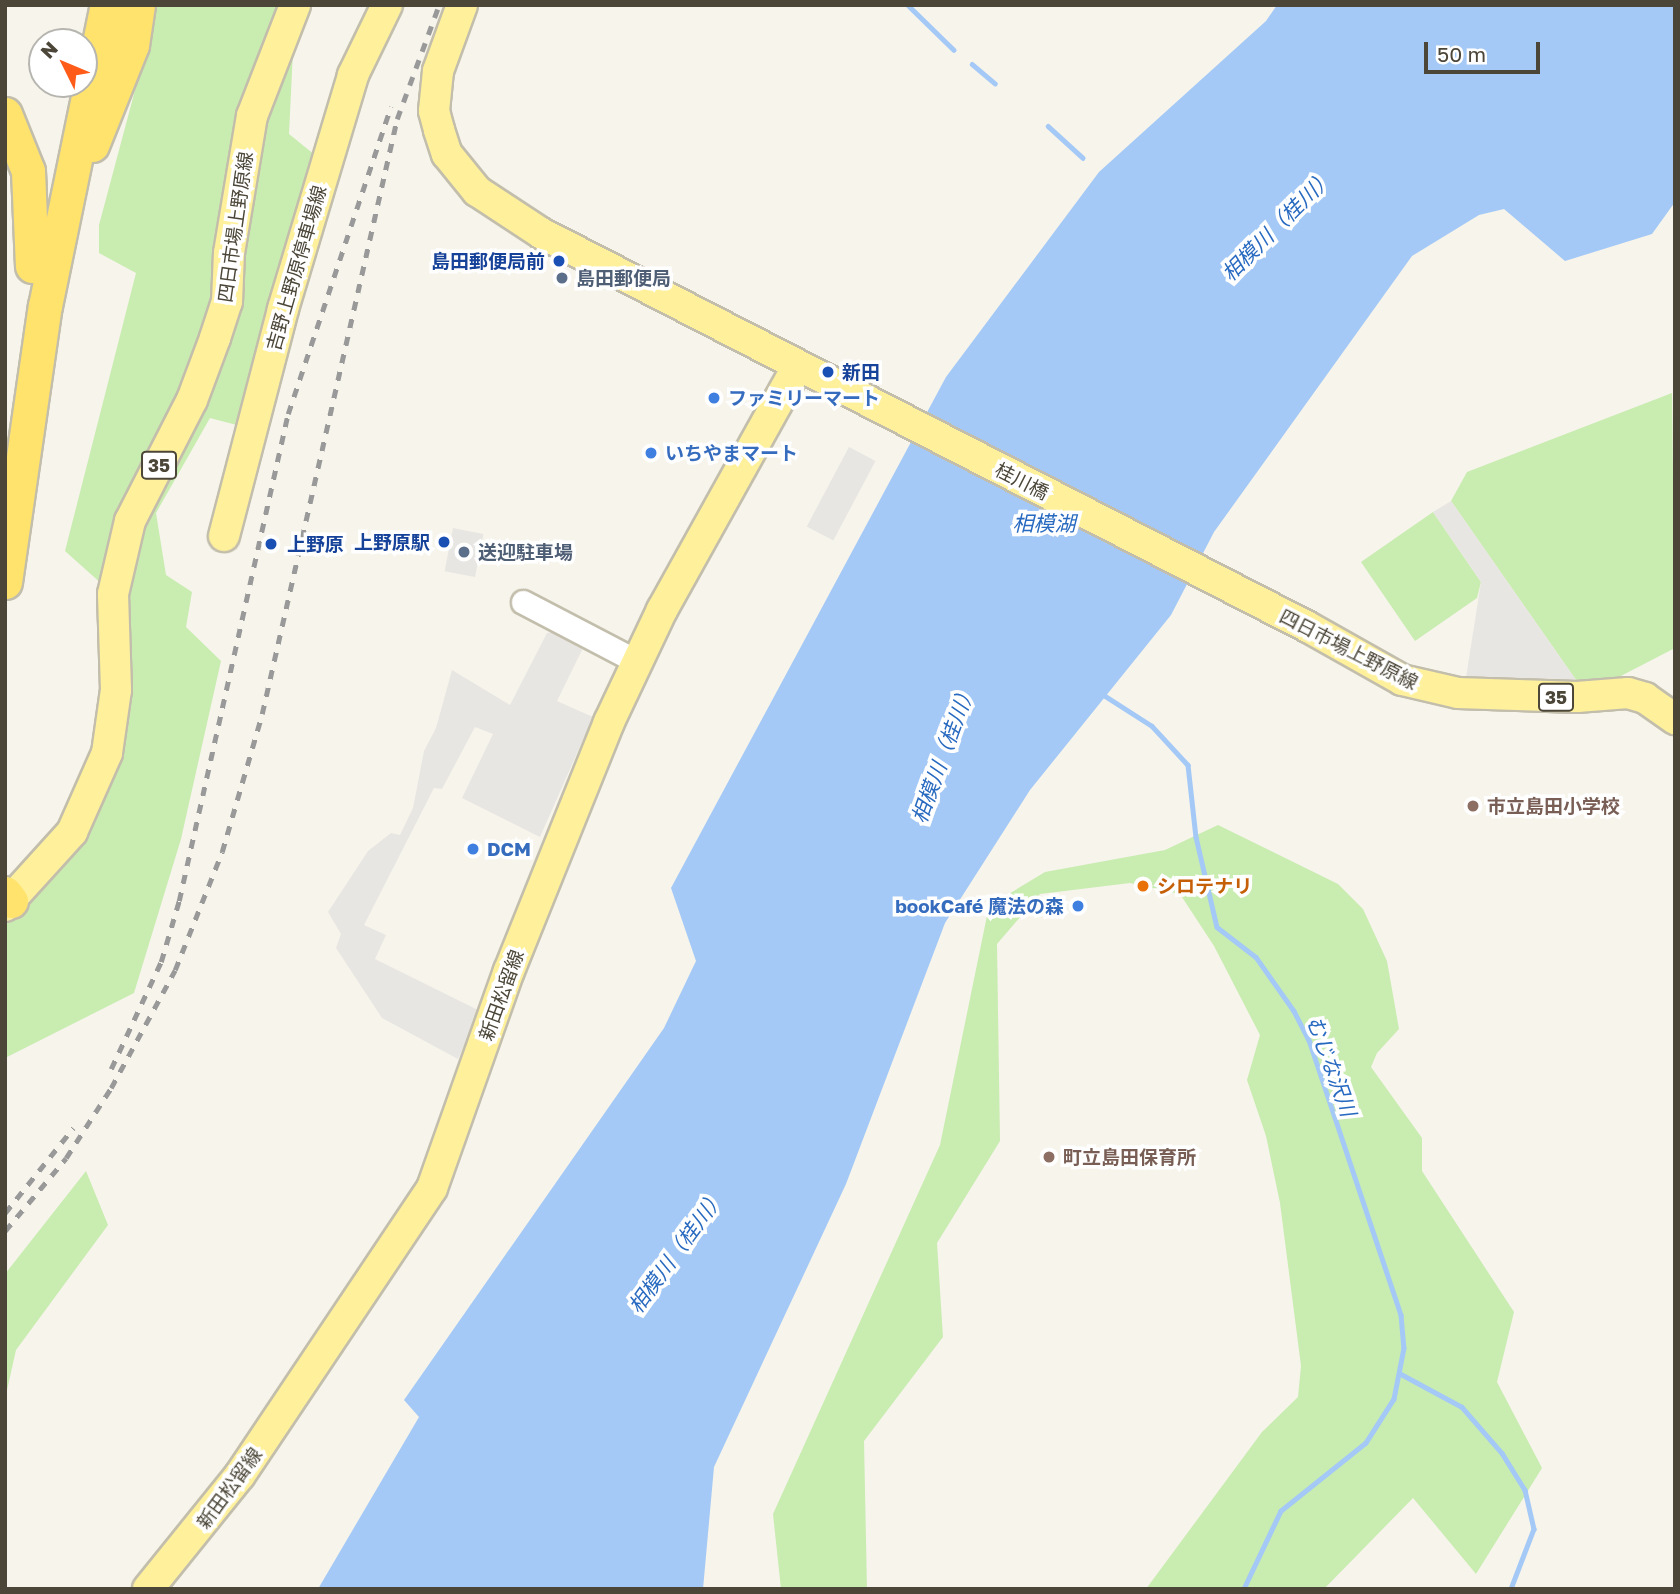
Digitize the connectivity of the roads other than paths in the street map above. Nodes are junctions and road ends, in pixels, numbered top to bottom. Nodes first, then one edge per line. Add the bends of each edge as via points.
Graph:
1 (94, 5) edge
2 (107, 5) edge
3 (138, 5) edge
4 (295, 5) edge
5 (387, 5) edge
6 (462, 6) edge
7 (90, 28) edge
8 (74, 98) edge
9 (5, 114) edge
10 (67, 196) junction
11 (32, 265) junction
12 (798, 366) junction
13 (5, 445) edge
14 (224, 536) dead end
15 (5, 582) edge
16 (523, 602) dead end
17 (1266, 607) joint
18 (638, 663) junction
19 (1675, 719) edge
20 (7, 899) edge
21 (148, 1589) edge

1 - 7 highway
2 - 10 highway
3 - 10 highway via 132,45 117,90
4 - 20 main road, 四日市場上野原線 / 35 via 252,116 229,253 227,302 192,400 130,521 113,594 116,690 107,752 72,832
5 - 14 main road, 吉野上野原停車場線 via 353,75 283,309
6 - 12 main road, 35 via 438,71 434,111 447,154 462,176 493,204 541,233
8 - 11 highway
9 - 11 highway via 29,171
10 - 15 highway via 45,306
11 - 13 highway
12 - 17 main road, 桂川橋 / 35
12 - 18 main road, 新田松留線 via 662,611
16 - 18 street
17 - 19 main road, 四日市場上野原線 / 35 via 1402,680 1429,688 1577,697 1628,693 1645,698
18 - 21 main road, 新田松留線 via 524,933 432,1188 240,1475

